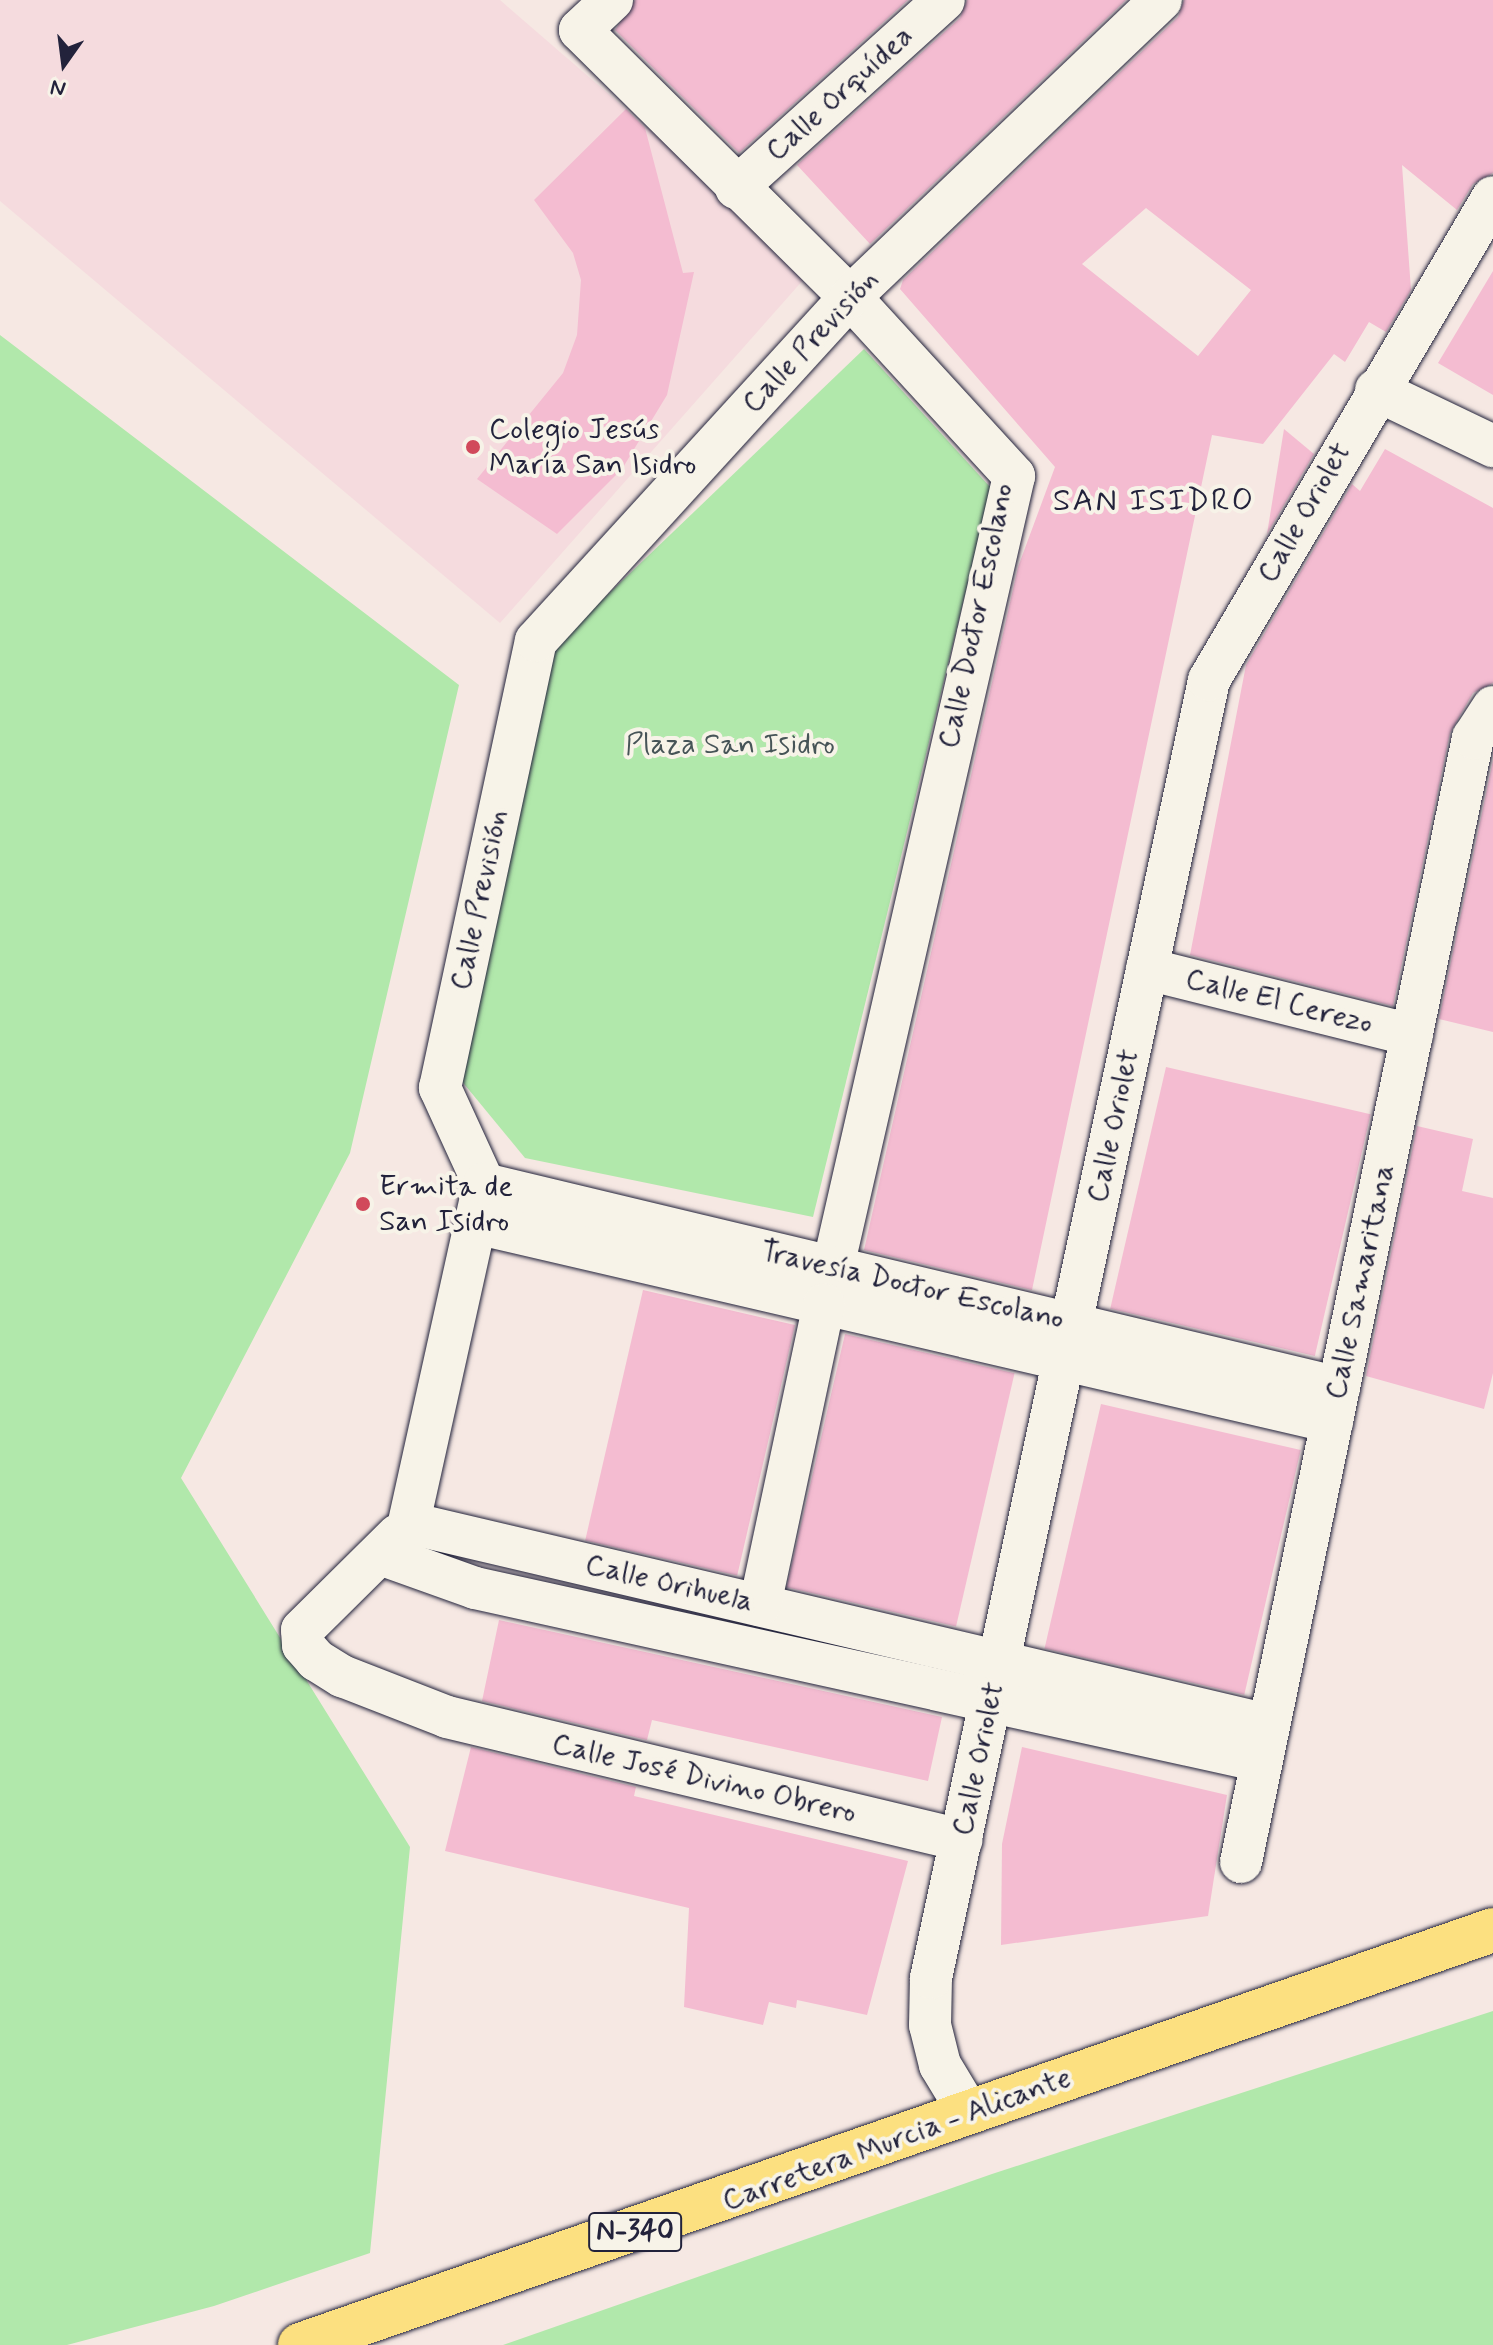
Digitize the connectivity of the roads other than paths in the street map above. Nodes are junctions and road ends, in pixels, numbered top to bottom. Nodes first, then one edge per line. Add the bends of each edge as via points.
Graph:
1 (612, 0) edge
2 (944, 0) edge
3 (1161, 0) edge
4 (736, 188) junction
5 (1493, 197) edge
6 (850, 297) junction
7 (1376, 390) junction
8 (1493, 446) edge
9 (1493, 707) edge
10 (1147, 969) junction
11 (1412, 1035) junction
12 (480, 1204) junction
13 (829, 1286) junction
14 (1068, 1342) junction
15 (1336, 1405) junction
16 (409, 1523) junction
17 (380, 1554) junction
18 (760, 1605) junction
19 (999, 1661) junction
20 (991, 1702) junction
21 (1264, 1743) junction
22 (961, 1840) junction
23 (1241, 1862) dead end
24 (1493, 1930) edge
25 (969, 2113) junction
26 (300, 2345) edge

1 - 4 street, Calle Doctor Escolano via 580,30
2 - 4 street, Calle Orquídea
3 - 6 street, Calle Previsión
4 - 6 street, Calle Doctor Escolano
5 - 7 street, Calle Oriolet
6 - 12 street, Calle Previsión via 536,641 440,1088
6 - 13 street, Calle Doctor Escolano via 1014,476
7 - 8 street
7 - 10 street, Calle Oriolet via 1209,680
9 - 11 street, Calle Samaritana via 1473,738
10 - 11 street, Calle El Cerezo
10 - 14 street, Calle Oriolet
11 - 15 street, Calle Samaritana
12 - 13 street, Travesía Doctor Escolano
12 - 16 street
13 - 14 street, Travesía Doctor Escolano
13 - 18 street
14 - 15 street, Travesía Doctor Escolano
14 - 19 street, Calle Oriolet
15 - 21 street, Calle Samaritana
16 - 17 street
16 - 18 street, Calle Orihuela
17 - 20 street via 475,1588
17 - 22 street, Calle José Divino Obrero via 302,1630 303,1645 342,1676 447,1717
18 - 19 street, Calle Orihuela
19 - 20 street, Calle Oriolet
19 - 21 street, Calle Orihuela
20 - 21 street
20 - 22 street, Calle Oriolet
21 - 23 street, Calle Samaritana
22 - 25 street, Calle Oriolet via 931,1978 930,2025 940,2065
24 - 25 highway, Carretera Murcia - Alicante / N-340
25 - 26 highway, Carretera Murcia - Alicante / N-340

